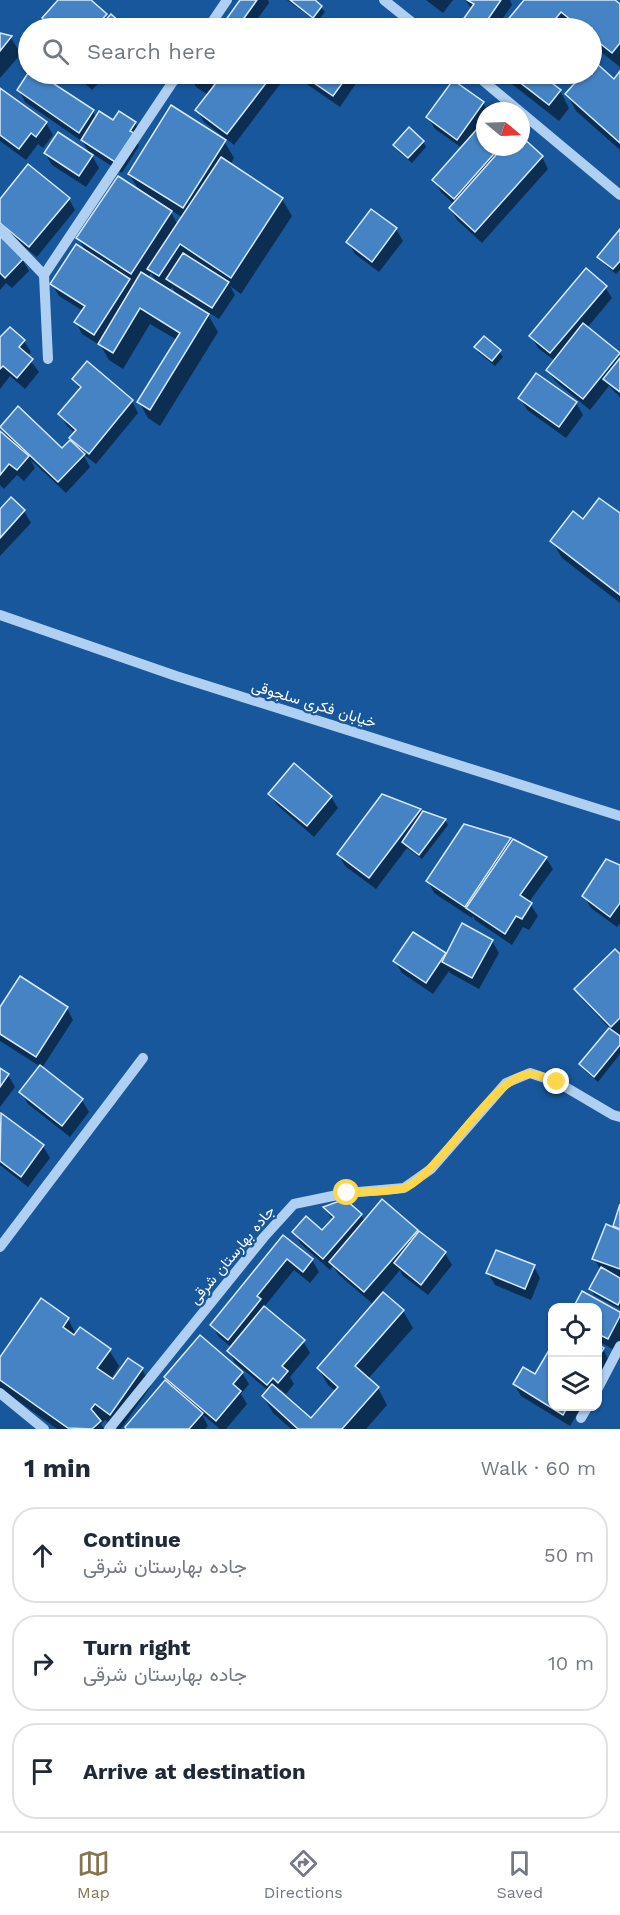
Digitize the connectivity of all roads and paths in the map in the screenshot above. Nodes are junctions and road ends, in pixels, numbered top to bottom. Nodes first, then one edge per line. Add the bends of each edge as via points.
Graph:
1 (227, 0) edge
2 (384, 0) edge
3 (215, 18) edge
4 (406, 18) edge
5 (171, 84) edge
6 (487, 84) edge
7 (620, 195) edge
8 (0, 229) edge
9 (44, 275) junction
10 (48, 359) dead end
11 (0, 615) edge
12 (620, 816) edge
13 (143, 1058) dead end
14 (620, 1117) edge
15 (0, 1247) edge
16 (620, 1346) edge
17 (602, 1379) edge
18 (0, 1393) edge
19 (585, 1411) edge
20 (581, 1418) dead end
21 (44, 1429) edge
22 (109, 1429) edge

1 - 3 street
2 - 4 street
5 - 9 street
6 - 7 street
8 - 9 street
9 - 10 street
11 - 12 street, خیابان فکری سلجوقی via 176,676
13 - 15 street
14 - 22 street, جاده بهارستان شرقی via 557,1082 530,1073 506,1083 431,1168 404,1188 347,1193 294,1204
16 - 17 street
18 - 21 street
19 - 20 street

